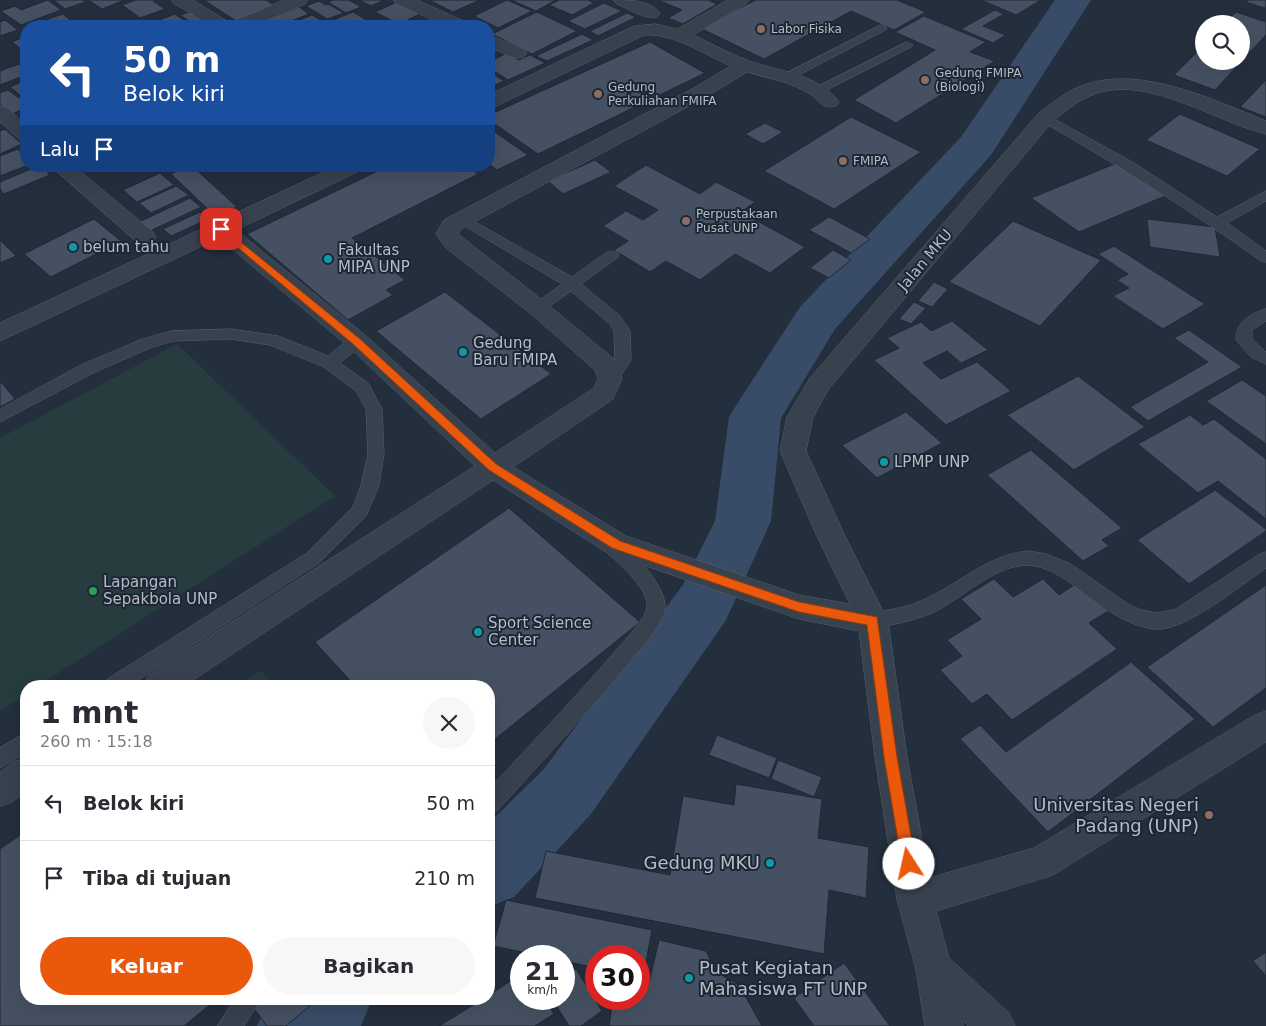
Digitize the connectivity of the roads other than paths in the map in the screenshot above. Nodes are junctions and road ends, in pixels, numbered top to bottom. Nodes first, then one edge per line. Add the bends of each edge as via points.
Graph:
1 (181, 0) edge
2 (299, 0) edge
3 (403, 0) edge
4 (624, 0) edge
5 (740, 0) edge
6 (651, 13) dead end
7 (214, 20) edge
8 (251, 20) edge
9 (447, 20) edge
10 (881, 28) dead end
11 (679, 35) junction
12 (495, 43) edge
13 (907, 45) dead end
14 (518, 54) dead end
15 (745, 66) junction
16 (784, 77) junction
17 (823, 96) joint
18 (495, 99) edge
19 (9, 118) edge
20 (1045, 118) junction
21 (1266, 128) edge
22 (20, 129) edge
23 (68, 172) edge
24 (341, 172) edge
25 (1266, 195) edge
26 (463, 219) junction
27 (1217, 223) junction
28 (221, 229) junction
29 (145, 237) dead end
30 (612, 255) dead end
31 (1266, 258) edge
32 (571, 284) junction
33 (538, 308) junction
34 (1266, 314) edge
35 (0, 333) edge
36 (357, 341) junction
37 (1266, 359) edge
38 (330, 363) junction
39 (610, 379) junction
40 (0, 416) edge
41 (492, 467) junction
42 (606, 538) junction
43 (1266, 559) edge
44 (872, 621) junction
45 (122, 680) edge
46 (168, 680) edge
47 (1266, 725) edge
48 (20, 746) edge
49 (0, 759) edge
50 (20, 778) edge
51 (0, 791) edge
52 (495, 797) edge
53 (915, 899) junction
54 (934, 969) junction
55 (245, 1005) edge
56 (230, 1026) edge
57 (944, 1026) edge
58 (996, 1026) edge

1 - 7 street
2 - 8 street
3 - 9 street
4 - 6 street
5 - 11 street
10 - 16 lane
11 - 15 street
11 - 18 street via 655,29 640,30
12 - 14 street
13 - 17 lane
15 - 16 street
15 - 26 street
16 - 17 street
19 - 22 street
20 - 21 street, Jalan MKU via 1079,93 1102,85 1119,84 1196,101
20 - 27 lane via 1129,166
20 - 44 street, Jalan MKU via 819,384 800,416 793,451
23 - 29 street
24 - 28 street
25 - 27 lane
26 - 32 lane
26 - 33 street via 452,225 447,234 454,243
27 - 31 lane
28 - 35 street
28 - 36 street
30 - 32 lane
32 - 33 lane
32 - 39 lane via 615,320 622,331 623,360
33 - 39 street via 606,366
34 - 37 lane via 1244,329 1244,340
36 - 38 lane
36 - 41 street
38 - 40 lane via 273,340 231,334 171,336 144,344 87,370
38 - 45 lane via 362,387 374,409 376,454 370,485 360,511 313,558
39 - 41 street via 604,393
41 - 42 street
41 - 46 street
42 - 44 street via 799,607
42 - 52 lane via 646,580 656,611 620,659
43 - 44 lane via 1182,615 1167,620 1140,618 1064,569 1029,558 1011,559 924,608
44 - 53 street, Jalan MKU
47 - 53 street via 1041,863
48 - 49 lane
50 - 51 street
53 - 54 street, Jalan MKU
54 - 57 street, Jalan MKU
54 - 58 street
55 - 56 lane

